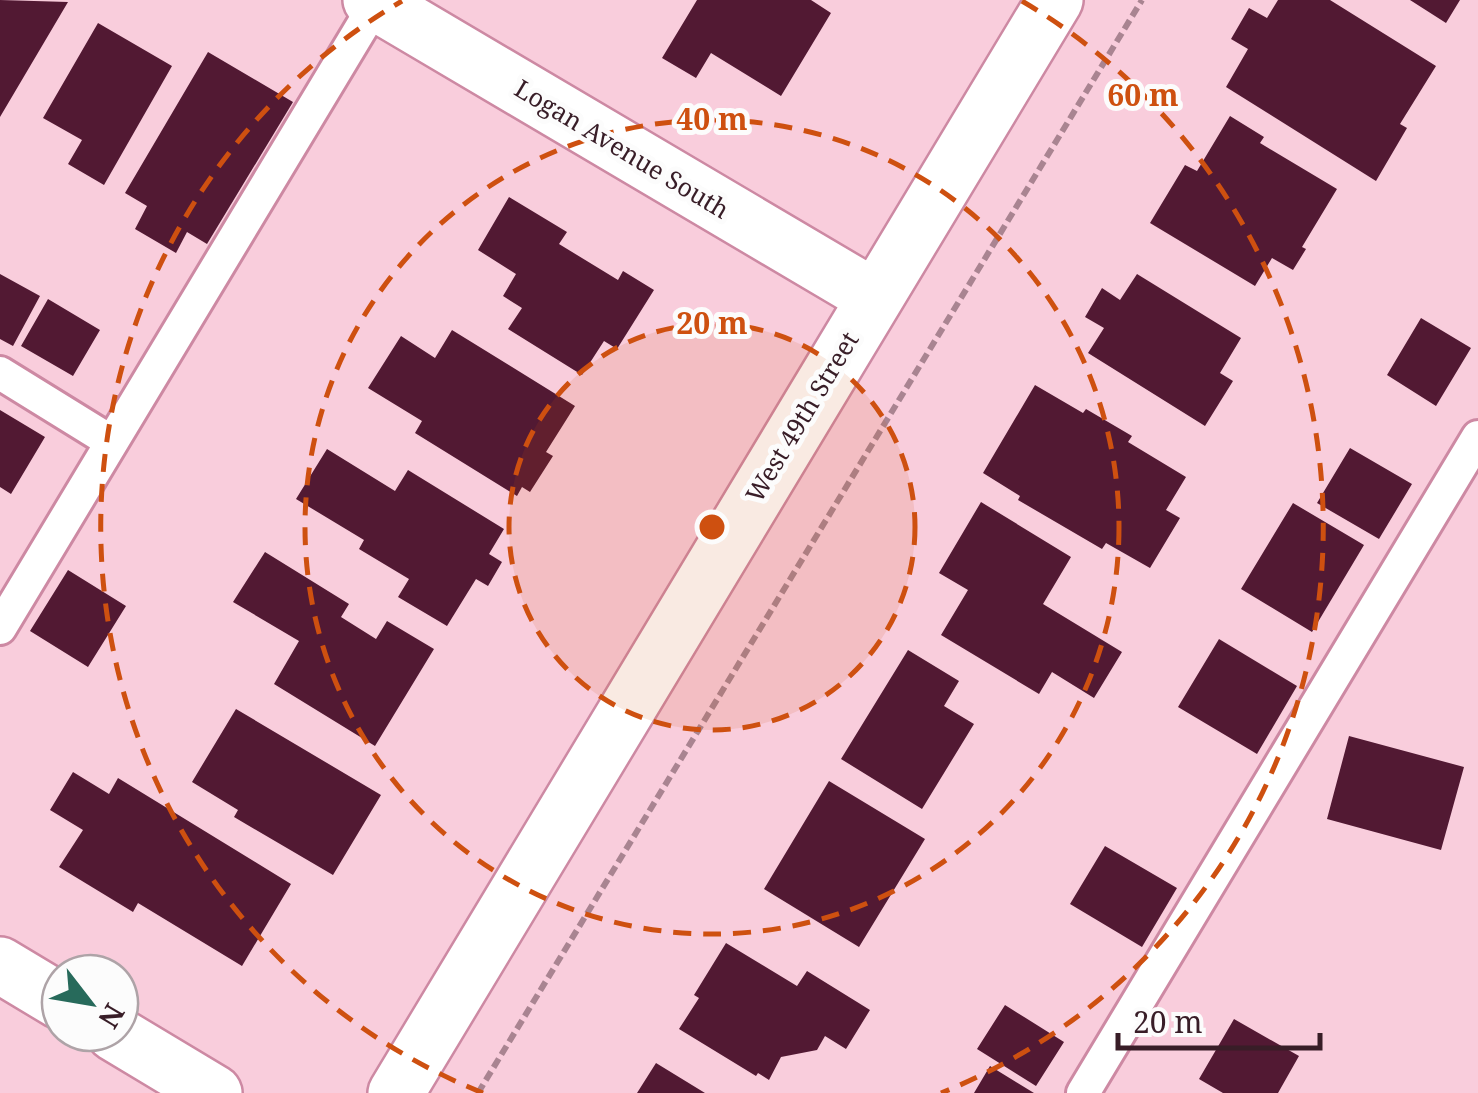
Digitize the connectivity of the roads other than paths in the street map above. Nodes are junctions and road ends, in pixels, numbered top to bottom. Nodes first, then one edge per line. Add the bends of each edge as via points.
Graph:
1 (1055, 0) edge
2 (375, 1) edge
3 (874, 297) junction
4 (0, 373) edge
5 (1478, 437) edge
6 (110, 441) junction
7 (0, 628) edge
8 (0, 964) edge
9 (40, 988) edge
10 (140, 1049) edge
11 (214, 1093) edge
12 (396, 1093) edge
13 (1083, 1093) edge

1 - 3 street, West 49th Street
2 - 3 street, Logan Avenue South
2 - 6 lane
3 - 12 street, West 49th Street
4 - 6 lane
5 - 13 lane
6 - 7 lane
8 - 9 street
10 - 11 street

